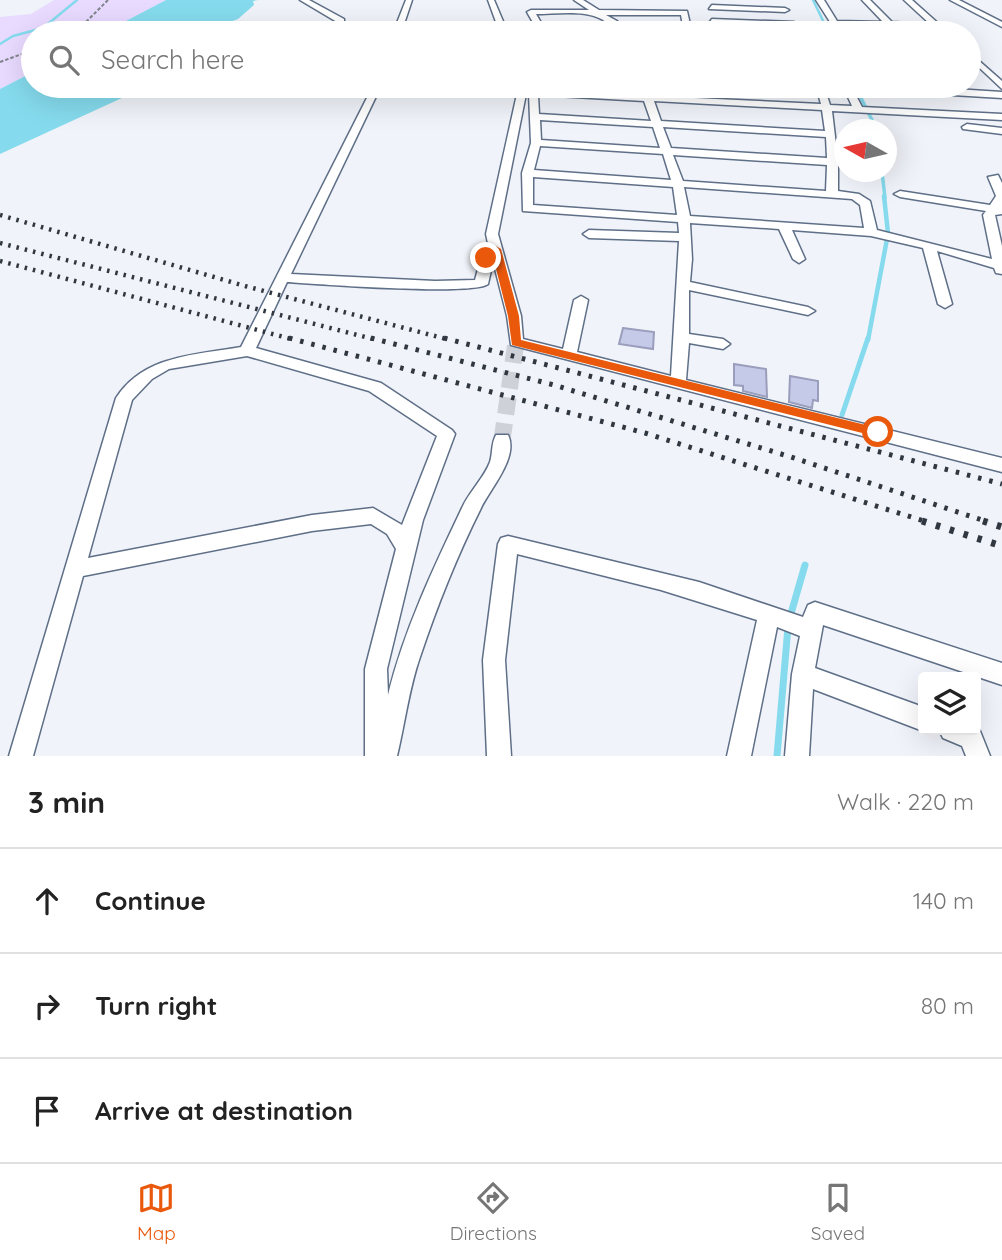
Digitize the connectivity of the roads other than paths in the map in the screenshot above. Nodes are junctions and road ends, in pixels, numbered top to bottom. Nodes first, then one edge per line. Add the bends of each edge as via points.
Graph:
1 (304, 0) edge
2 (409, 0) edge
3 (491, 0) edge
4 (779, 0) edge
5 (820, 0) edge
6 (866, 0) edge
7 (908, 0) edge
8 (954, 0) edge
9 (686, 1) edge
10 (581, 2) edge
11 (712, 4) edge
12 (519, 6) dead end
13 (785, 10) junction
14 (597, 11) junction
15 (684, 13) junction
16 (341, 21) edge
17 (401, 21) edge
18 (499, 21) edge
19 (536, 21) edge
20 (611, 21) edge
21 (685, 21) edge
22 (792, 21) edge
23 (834, 21) edge
24 (886, 21) edge
25 (931, 21) edge
26 (1002, 25) edge
27 (981, 66) edge
28 (991, 76) junction
29 (1002, 76) edge
30 (1002, 86) edge
31 (981, 94) edge
32 (1002, 95) edge
33 (371, 98) edge
34 (525, 98) edge
35 (529, 98) edge
36 (648, 98) joint
37 (824, 98) edge
38 (853, 98) edge
39 (827, 108) junction
40 (859, 110) junction
41 (956, 115) junction
42 (535, 117) junction
43 (1002, 117) edge
44 (658, 123) junction
45 (967, 127) junction
46 (1002, 131) edge
47 (831, 134) junction
48 (975, 136) dead end
49 (536, 143) junction
50 (668, 151) junction
51 (833, 162) junction
52 (528, 173) junction
53 (994, 177) dead end
54 (678, 183) junction
55 (901, 194) dead end
56 (832, 195) junction
57 (997, 210) edge
58 (684, 218) junction
59 (784, 226) junction
60 (871, 232) junction
61 (589, 234) dead end
62 (685, 237) junction
63 (929, 245) junction
64 (496, 249) junction
65 (799, 259) dead end
66 (1001, 268) edge
67 (281, 278) junction
68 (683, 285) junction
69 (581, 300) dead end
70 (945, 304) dead end
71 (808, 311) dead end
72 (681, 337) junction
73 (723, 344) dead end
74 (247, 351) junction
75 (569, 354) junction
76 (678, 383) junction
77 (502, 440) tunnel mouth
78 (1002, 465) edge
79 (406, 548) junction
80 (75, 569) junction
81 (773, 615) junction
82 (806, 628) junction
83 (963, 669) edge
84 (803, 674) junction
85 (1002, 674) edge
86 (918, 717) edge
87 (22, 756) edge
88 (377, 756) edge
89 (385, 756) edge
90 (499, 756) edge
91 (739, 756) edge
92 (797, 756) edge

1 - 16 street
2 - 17 street
3 - 18 street
4 - 13 street
5 - 23 street
6 - 24 street
7 - 25 street
8 - 26 street
9 - 15 street
10 - 12 street
10 - 14 street
11 - 13 street
13 - 22 street
14 - 15 street
14 - 19 street via 531,12
14 - 20 street
15 - 21 street
27 - 28 street
28 - 29 street
28 - 30 street
31 - 32 street
33 - 67 street
34 - 64 street via 492,234
35 - 42 street
36 - 39 street
36 - 44 street
37 - 39 street
38 - 40 street
39 - 40 street
39 - 47 street
40 - 41 street
41 - 43 street
41 - 45 street
42 - 44 street
42 - 49 street
44 - 47 street
44 - 50 street
45 - 46 street
45 - 48 street
47 - 51 street
49 - 50 street
49 - 52 street
50 - 51 street
50 - 54 street
51 - 56 street
52 - 54 street
52 - 58 street via 527,208
53 - 57 street via 1002,196
54 - 56 street
54 - 58 street
55 - 57 street
56 - 60 street via 866,203
57 - 66 street via 989,215
58 - 59 street
58 - 62 street
59 - 60 street
59 - 65 street
60 - 63 street
61 - 62 street
62 - 68 street
63 - 66 street
63 - 70 street
64 - 67 street via 486,258 481,284
64 - 75 street via 514,316 516,342
67 - 74 street
68 - 71 street
68 - 72 street
69 - 75 street
72 - 73 street
72 - 76 street
74 - 79 street via 375,387 446,433
74 - 80 street via 165,365 146,375 124,398
75 - 76 street
76 - 78 street
77 - 89 street via 498,464 474,502 442,571 408,659
79 - 80 street via 394,528 373,516 312,523
79 - 88 street via 376,669
80 - 87 street
81 - 82 street
81 - 90 street via 677,584 508,544 494,660
81 - 91 street
82 - 83 street via 815,612
82 - 84 street
83 - 85 street
84 - 86 street
84 - 92 street

